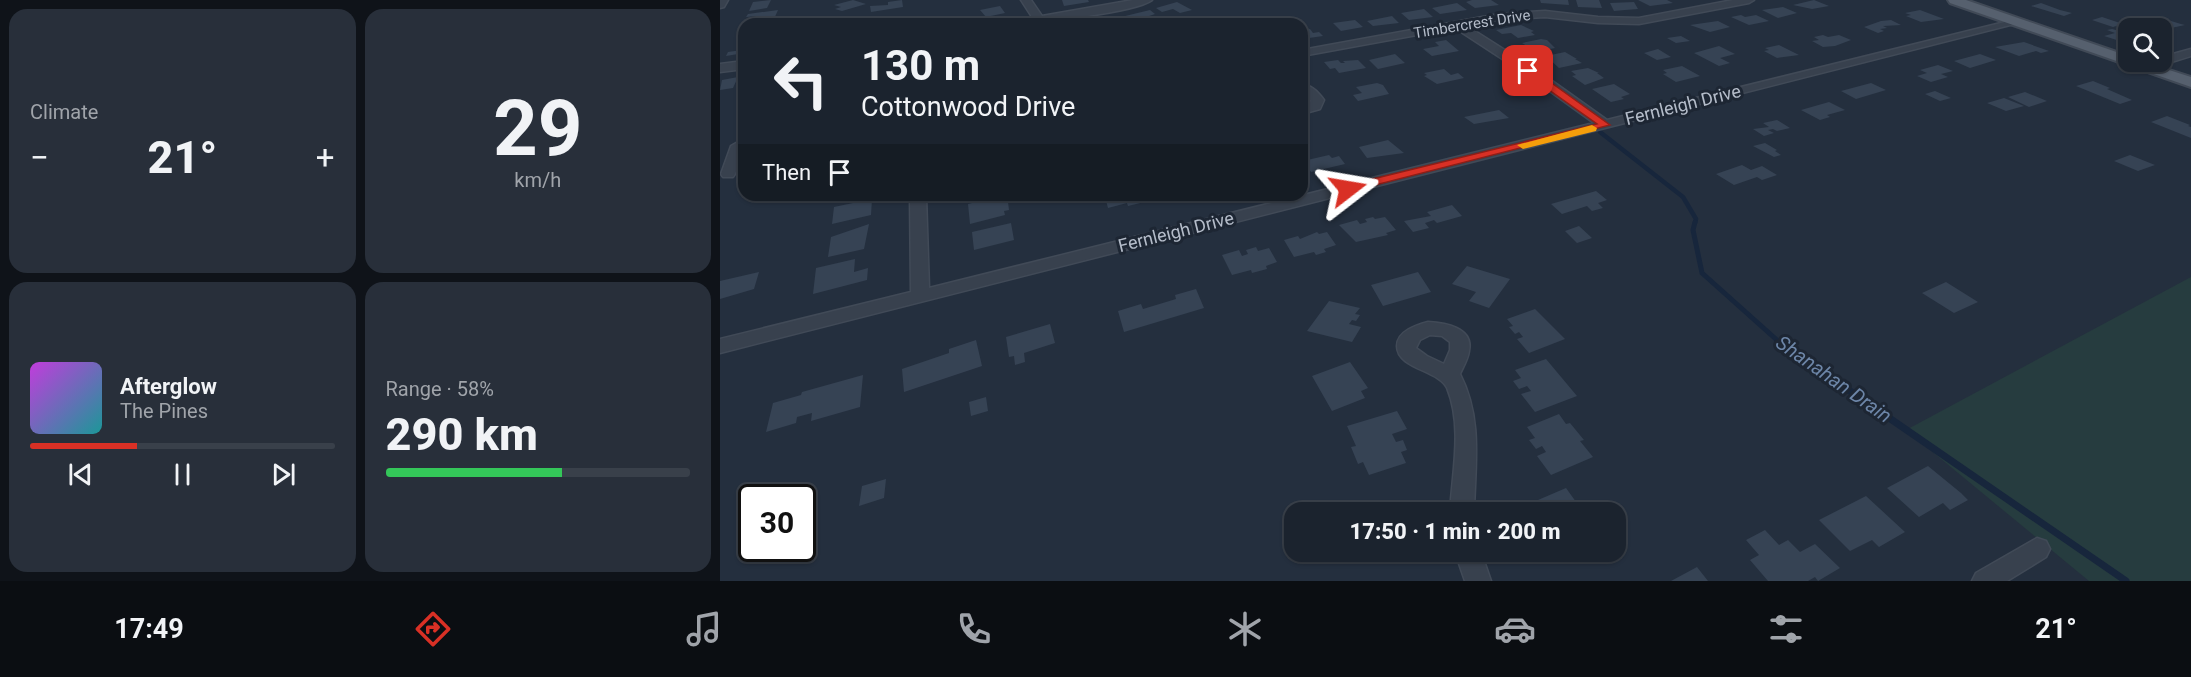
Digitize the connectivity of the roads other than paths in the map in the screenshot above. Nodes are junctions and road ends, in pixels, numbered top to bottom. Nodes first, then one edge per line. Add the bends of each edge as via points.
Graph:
1 (723, 0) edge
2 (1026, 0) edge
3 (1148, 0) edge
4 (1749, 0) edge
5 (1954, 0) edge
6 (720, 5) edge
7 (1037, 18) edge
8 (1049, 18) edge
9 (2017, 22) junction
10 (1456, 24) junction
11 (1308, 52) edge
12 (2191, 52) edge
13 (2118, 54) edge
14 (2172, 56) edge
15 (738, 65) edge
16 (720, 68) edge
17 (2168, 72) edge
18 (2191, 82) edge
19 (1308, 90) edge
20 (1308, 109) edge
21 (1605, 125) junction
22 (738, 154) edge
23 (728, 174) dead end
24 (1308, 199) edge
25 (918, 201) edge
26 (1301, 201) edge
27 (920, 296) junction
28 (720, 346) edge
29 (1450, 374) dead end
30 (1463, 502) edge
31 (2037, 549) dead end
32 (1471, 562) edge
33 (1478, 581) edge
34 (1985, 581) edge

1 - 6 street
2 - 7 street
3 - 8 street
4 - 10 street, Timbercrest Drive via 1639,21 1532,14
5 - 9 main road
9 - 13 main road
9 - 21 street, Fernleigh Drive
10 - 11 street, Timbercrest Drive
10 - 21 street
12 - 14 street
15 - 16 street
17 - 18 main road
19 - 20 street via 1318,103
21 - 24 street, Fernleigh Drive
22 - 23 street
25 - 27 street
26 - 27 street, Fernleigh Drive
27 - 28 street, Fernleigh Drive
29 - 30 street via 1465,408 1468,435
31 - 34 street
32 - 33 street

